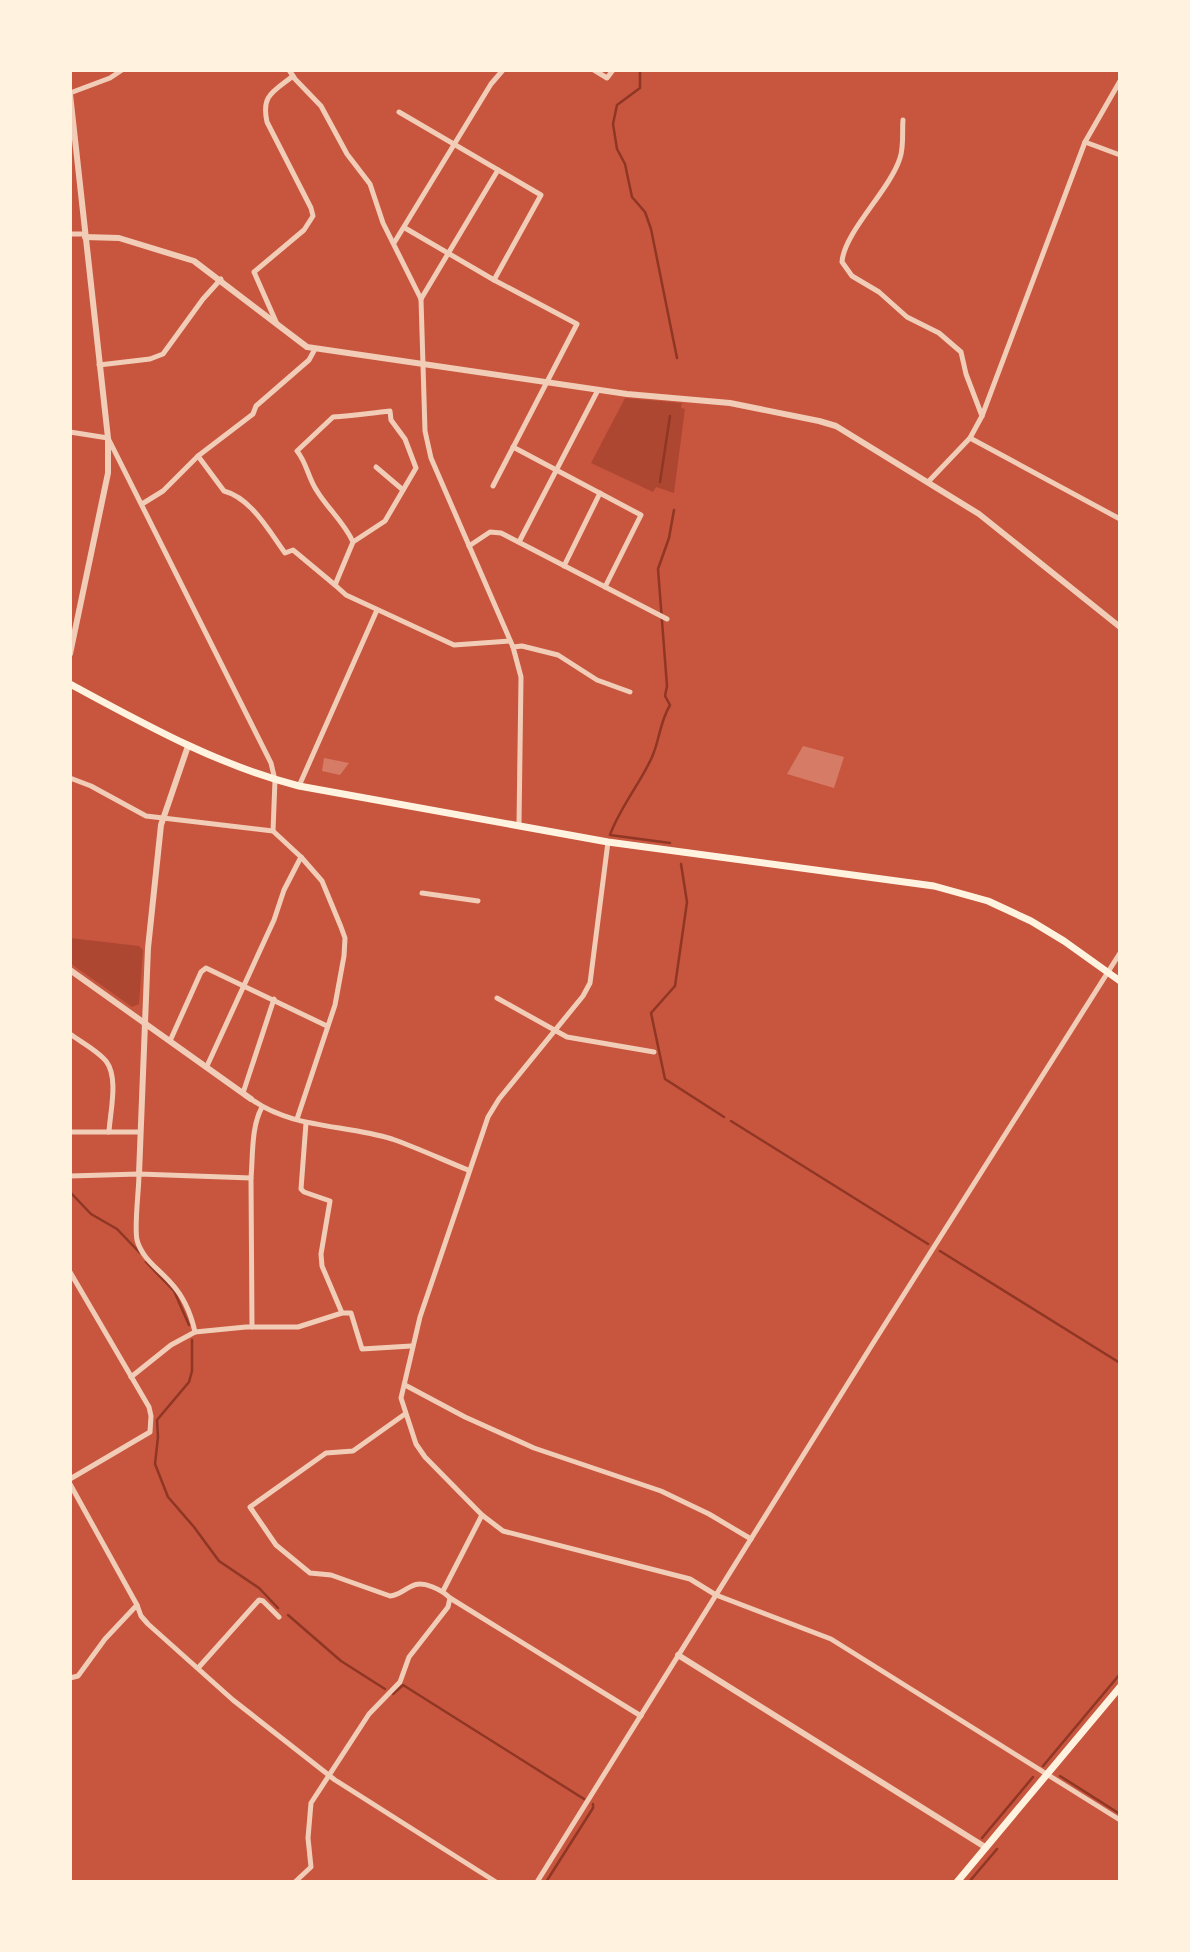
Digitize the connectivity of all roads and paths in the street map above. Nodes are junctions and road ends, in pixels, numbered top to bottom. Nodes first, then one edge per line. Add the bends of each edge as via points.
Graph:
1 (122, 70) edge
2 (503, 70) edge
3 (594, 70) edge
4 (613, 70) edge
5 (291, 73) edge
6 (1120, 81) edge
7 (70, 94) edge
8 (399, 112) dead end
9 (902, 120) dead end
10 (1085, 142) junction
11 (455, 144) junction
12 (1120, 155) edge
13 (498, 170) junction
14 (405, 228) junction
15 (70, 233) edge
16 (85, 236) junction
17 (394, 243) junction
18 (449, 254) junction
19 (220, 279) junction
20 (494, 280) junction
21 (421, 299) junction
22 (279, 327) junction
23 (315, 349) junction
24 (424, 364) junction
25 (99, 365) junction
26 (548, 382) junction
27 (598, 390) junction
28 (982, 416) junction
29 (70, 432) edge
30 (108, 438) junction
31 (970, 438) junction
32 (513, 447) junction
33 (198, 456) junction
34 (431, 458) junction
35 (415, 464) junction
36 (376, 467) dead end
37 (557, 470) junction
38 (928, 482) junction
39 (493, 486) dead end
40 (403, 490) junction
41 (600, 493) junction
42 (142, 504) junction
43 (1120, 519) edge
44 (353, 542) junction
45 (519, 542) junction
46 (469, 546) junction
47 (564, 566) junction
48 (335, 585) junction
49 (605, 587) junction
50 (377, 610) junction
51 (667, 619) dead end
52 (1120, 627) edge
53 (512, 644) junction
54 (70, 654) edge
55 (70, 684) edge
56 (630, 692) dead end
57 (188, 746) junction
58 (70, 778) edge
59 (275, 779) junction
60 (299, 786) junction
61 (162, 818) junction
62 (519, 825) junction
63 (273, 831) junction
64 (608, 842) junction
65 (301, 857) junction
66 (422, 893) dead end
67 (478, 901) dead end
68 (1120, 953) edge
69 (70, 970) edge
70 (1107, 972) junction
71 (1120, 981) edge
72 (244, 985) junction
73 (497, 998) dead end
74 (274, 999) junction
75 (144, 1023) junction
76 (327, 1026) junction
77 (555, 1032) junction
78 (70, 1034) edge
79 (170, 1041) junction
80 (654, 1052) dead end
81 (206, 1066) junction
82 (243, 1094) junction
83 (251, 1099) joint
84 (262, 1107) junction
85 (297, 1119) junction
86 (306, 1123) junction
87 (70, 1132) edge
88 (109, 1132) junction
89 (139, 1132) junction
90 (468, 1170) junction
91 (139, 1174) junction
92 (70, 1176) edge
93 (251, 1178) junction
94 (70, 1272) edge
95 (342, 1313) junction
96 (252, 1327) junction
97 (195, 1332) junction
98 (411, 1346) junction
99 (131, 1377) junction
100 (405, 1385) junction
101 (405, 1414) junction
102 (70, 1479) edge
103 (70, 1484) edge
104 (482, 1515) junction
105 (751, 1539) junction
106 (443, 1591) junction
107 (716, 1595) junction
108 (450, 1598) junction
109 (137, 1605) junction
110 (279, 1617) dead end
111 (678, 1655) junction
112 (199, 1667) junction
113 (70, 1678) edge
114 (1120, 1687) edge
115 (641, 1716) junction
116 (1046, 1774) junction
117 (328, 1775) junction
118 (1120, 1820) edge
119 (985, 1847) junction
120 (295, 1882) edge
121 (496, 1882) edge
122 (537, 1882) edge
123 (957, 1882) edge

1 - 7 street
2 - 11 street
3 - 4 street via 607,78
5 - 17 street via 321,106 347,154 370,184
5 - 22 street via 267,98 265,113 313,216 304,230 254,272
6 - 10 street
7 - 16 street
8 - 11 street
9 - 28 street via 901,156 845,246 842,262 852,276 961,352
10 - 12 street
10 - 28 street
11 - 13 street
11 - 14 street
13 - 18 street
13 - 20 street via 541,195
14 - 17 street
14 - 18 street
15 - 16 street
16 - 19 street via 141,244 194,261
16 - 25 street
17 - 21 street
18 - 20 street
18 - 21 street
19 - 22 street
19 - 25 street via 163,354
20 - 26 street via 577,324
21 - 24 street
22 - 23 street
23 - 24 street
23 - 33 street via 253,414
24 - 26 street
24 - 34 street via 425,431
25 - 30 street
26 - 27 street
26 - 32 street
27 - 37 street
27 - 38 street via 730,402 819,421 836,426
28 - 31 street
29 - 30 street
30 - 42 street
30 - 54 street via 108,473
31 - 38 street
31 - 43 street
32 - 37 street
32 - 39 street
33 - 42 street via 163,491
33 - 48 street via 224,491 238,495 269,529 285,553 293,550
34 - 35 street
34 - 46 street
35 - 40 street
35 - 44 street via 390,411 333,417 297,451 315,489
36 - 40 street
37 - 41 street
37 - 45 street
38 - 52 street via 1000,529
40 - 44 street via 385,521
41 - 47 street
41 - 49 street via 641,515
42 - 59 street via 271,762
44 - 48 street
45 - 46 street via 490,532
45 - 47 street
46 - 53 street
47 - 49 street
48 - 50 street
49 - 51 street
50 - 53 street via 454,645
50 - 60 street
53 - 56 street via 558,655 597,680
53 - 62 street via 521,677
55 - 57 main road
57 - 59 main road
57 - 61 street
58 - 61 street via 136,813
59 - 60 main road
59 - 63 street
60 - 62 main road
61 - 63 street
61 - 75 street
62 - 64 main road
63 - 65 street
64 - 70 main road via 961,892 1031,921
64 - 77 street via 590,983
65 - 72 street
65 - 76 street via 322,881 345,939 335,1005
66 - 67 street
68 - 70 street
69 - 75 street
70 - 71 main road
70 - 105 street
72 - 74 street
72 - 79 street via 203,970
72 - 81 street
73 - 77 street
74 - 76 street
74 - 82 street
75 - 79 street
75 - 89 street
76 - 85 street
77 - 80 street
77 - 90 street via 499,1099
78 - 88 street via 102,1056 110,1068
79 - 81 street
81 - 82 street
82 - 83 street
83 - 84 street
84 - 85 street
84 - 93 street
85 - 86 street
86 - 90 street via 392,1139
86 - 95 street via 302,1189 330,1201 322,1266
87 - 88 street
88 - 89 street
89 - 91 street
90 - 98 street
91 - 92 street
91 - 93 street
91 - 97 street via 137,1239 154,1267 177,1289
93 - 96 street
94 - 99 street
95 - 96 street via 298,1327
95 - 98 street via 351,1313 362,1349
96 - 97 street
97 - 99 street
98 - 100 street
99 - 102 street via 149,1407 150,1432
100 - 101 street via 401,1398
100 - 105 street via 534,1448 661,1491
101 - 104 street via 425,1457
101 - 106 street via 353,1451 326,1453 250,1507 276,1545 310,1573 331,1575 390,1596 414,1584
103 - 109 street
104 - 106 street
104 - 107 street via 503,1531 690,1579
105 - 107 street
106 - 108 street
107 - 111 street
107 - 116 street via 831,1639
108 - 115 street
108 - 117 street via 409,1657 400,1682 369,1714
109 - 112 street via 148,1624
109 - 113 street via 78,1676
110 - 112 street via 258,1600
111 - 115 street
111 - 119 street
112 - 117 street
114 - 116 main road
115 - 122 street
116 - 118 street
116 - 119 main road
117 - 120 street via 311,1803 311,1867
117 - 121 street
119 - 123 main road

